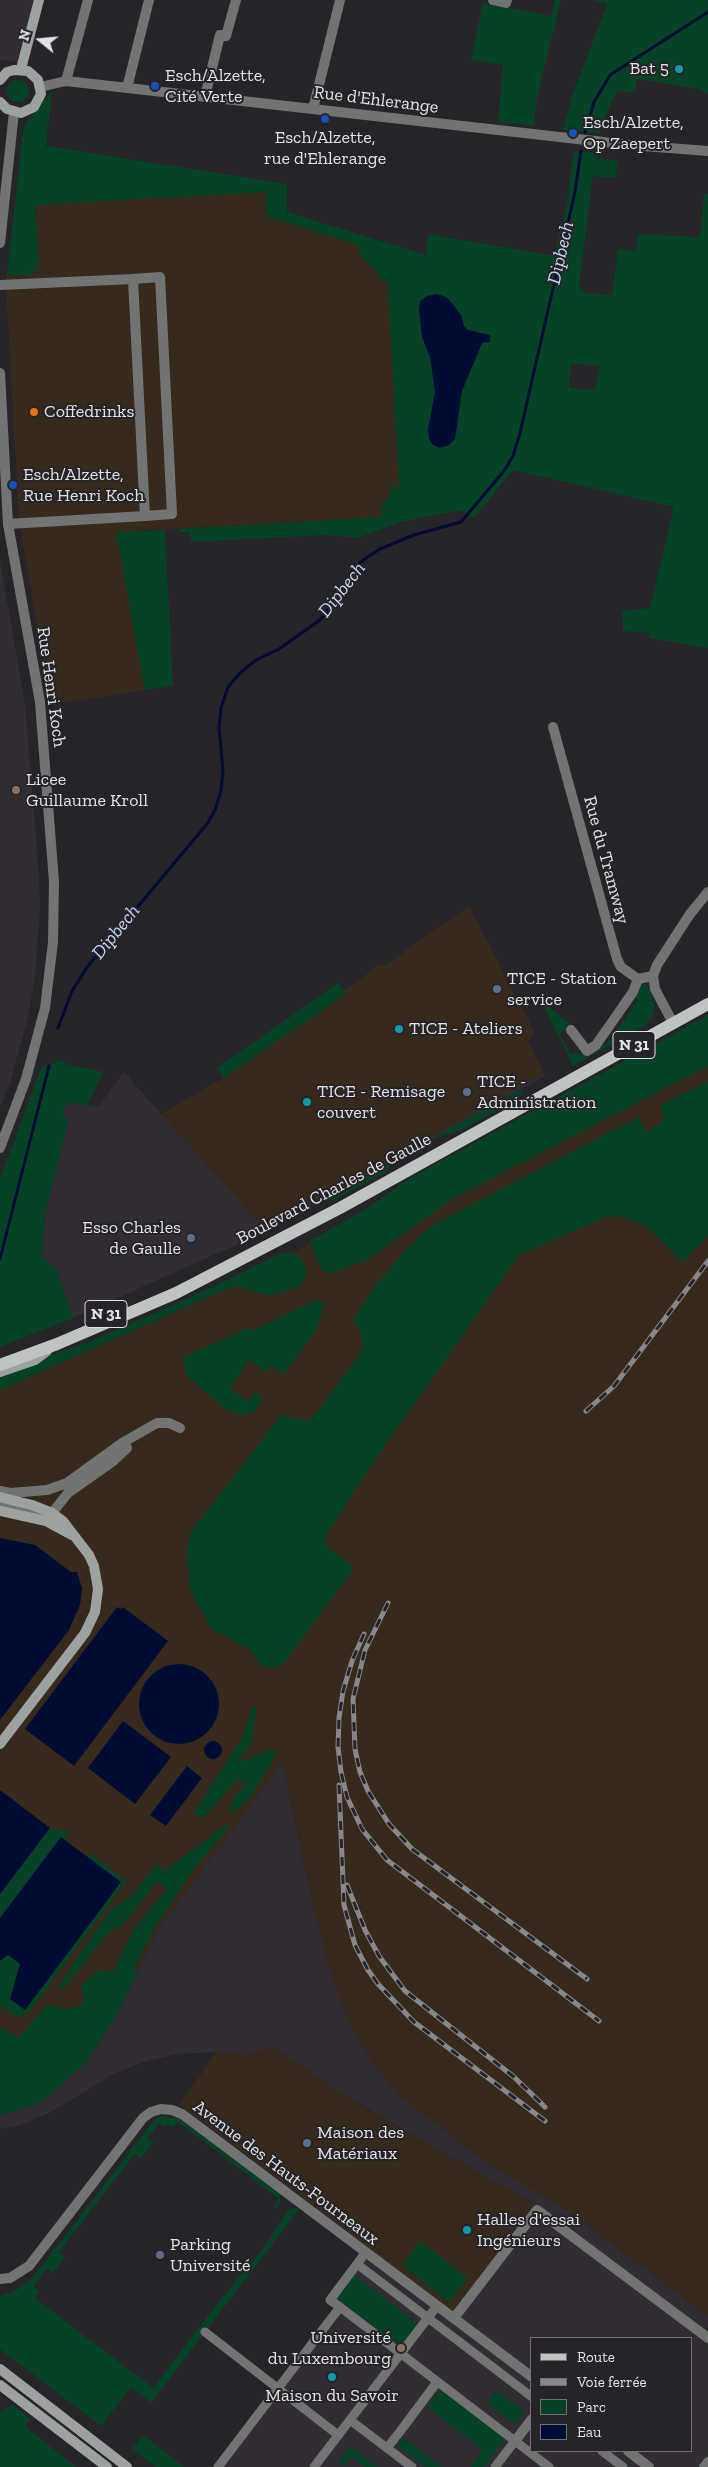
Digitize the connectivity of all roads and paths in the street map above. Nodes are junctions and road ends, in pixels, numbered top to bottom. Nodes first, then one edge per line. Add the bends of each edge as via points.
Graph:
1 (39, 0) edge
2 (88, 0) edge
3 (149, 0) edge
4 (236, 0) edge
5 (340, 0) edge
6 (493, 0) edge
7 (507, 0) edge
8 (21, 69) junction
9 (0, 80) edge
10 (66, 81) junction
11 (40, 87) junction
12 (127, 88) junction
13 (205, 96) junction
14 (0, 102) edge
15 (313, 109) junction
16 (14, 112) junction
17 (708, 151) edge
18 (0, 242) edge
19 (133, 279) junction
20 (0, 285) edge
21 (0, 373) edge
22 (145, 516) junction
23 (8, 524) junction
24 (553, 727) dead end
25 (708, 892) edge
26 (652, 976) junction
27 (638, 980) junction
28 (708, 1004) edge
29 (673, 1023) junction
30 (571, 1030) dead end
31 (0, 1148) edge
32 (212, 1273) junction
33 (57, 1344) junction
34 (0, 1357) edge
35 (0, 1365) edge
36 (0, 1372) edge
37 (147, 1428) junction
38 (180, 1428) dead end
39 (0, 1491) edge
40 (0, 1497) edge
41 (0, 1506) edge
42 (0, 1511) edge
43 (52, 1513) junction
44 (76, 1536) junction
45 (0, 1744) edge
46 (366, 2252) junction
47 (357, 2264) junction
48 (0, 2279) edge
49 (437, 2306) junction
50 (340, 2307) junction
51 (428, 2317) junction
52 (454, 2318) junction
53 (205, 2332) dead end
54 (708, 2338) edge
55 (400, 2354) junction
56 (0, 2369) edge
57 (530, 2375) edge
58 (437, 2382) junction
59 (0, 2385) edge
60 (278, 2388) junction
61 (530, 2395) edge
62 (350, 2420) junction
63 (530, 2422) edge
64 (338, 2435) junction
65 (515, 2441) junction
66 (387, 2448) junction
67 (603, 2452) edge
68 (629, 2452) edge
69 (708, 2462) edge
70 (107, 2467) edge
71 (127, 2467) edge
72 (218, 2467) edge
73 (314, 2467) edge
74 (412, 2467) edge
75 (495, 2467) edge
76 (548, 2467) edge
77 (623, 2467) edge
78 (649, 2467) edge
79 (704, 2467) edge

1 - 8 main road
2 - 10 street
3 - 12 street
4 - 13 street via 226,36 220,35
5 - 15 street
6 - 7 street via 506,3
8 - 9 main road via 8,72
8 - 11 main road via 34,75
10 - 11 street, Rue d'Ehlerange
10 - 12 street, Rue d'Ehlerange
11 - 16 main road via 34,107
12 - 13 street, Rue d'Ehlerange
13 - 15 street, Rue d'Ehlerange
14 - 16 main road
15 - 17 street, Rue d'Ehlerange
16 - 18 street
19 - 20 street
19 - 22 street
19 - 22 street via 160,277 161,287 172,514
21 - 23 street, Rue Henri Koch
22 - 23 street
23 - 31 street, Rue Henri Koch via 40,702 54,897 53,942 45,1008 26,1079
24 - 27 street, Rue du Tramway via 617,959
25 - 26 street via 690,914
26 - 27 street
26 - 29 street via 655,989
27 - 30 street via 600,1041 587,1051
28 - 29 main road, Boulevard Charles de Gaulle / N 31
29 - 32 main road, Boulevard Charles de Gaulle / N 31 via 333,1212
32 - 33 main road, Boulevard Charles de Gaulle / N 31 via 176,1293
32 - 34 main road, Boulevard Charles de Gaulle / N 31
33 - 35 main road, Boulevard Charles de Gaulle / N 31
33 - 36 main road, Boulevard Charles de Gaulle via 35,1360
37 - 38 street via 169,1422
37 - 39 street via 67,1483 31,1493
37 - 43 street via 112,1462 68,1493
40 - 43 main road
41 - 43 street via 45,1516
42 - 44 main road via 46,1522
43 - 44 main road via 64,1521
44 - 45 main road via 96,1572 95,1612 85,1633
46 - 47 street
46 - 48 street, Avenue des Hauts-Fourneaux via 182,2114 161,2109 143,2118 29,2266 10,2278
46 - 49 street, Avenue des Hauts-Fourneaux
47 - 50 street via 330,2300
47 - 51 street, Avenue des Hauts-Fourneaux
49 - 51 street
49 - 52 street, Avenue des Hauts-Fourneaux
50 - 55 street
50 - 60 street
51 - 55 street
51 - 61 street, Avenue des Hauts-Fourneaux
52 - 54 street via 537,2210
52 - 57 street, Avenue des Hauts-Fourneaux
53 - 60 street
55 - 58 street
55 - 62 street
56 - 71 main road
58 - 65 street
58 - 66 street
59 - 70 main road
60 - 64 street
60 - 72 street
62 - 64 street
62 - 66 street
63 - 65 street
64 - 73 street
65 - 75 street
65 - 76 street
66 - 74 street
67 - 77 street
68 - 78 street
69 - 79 street

